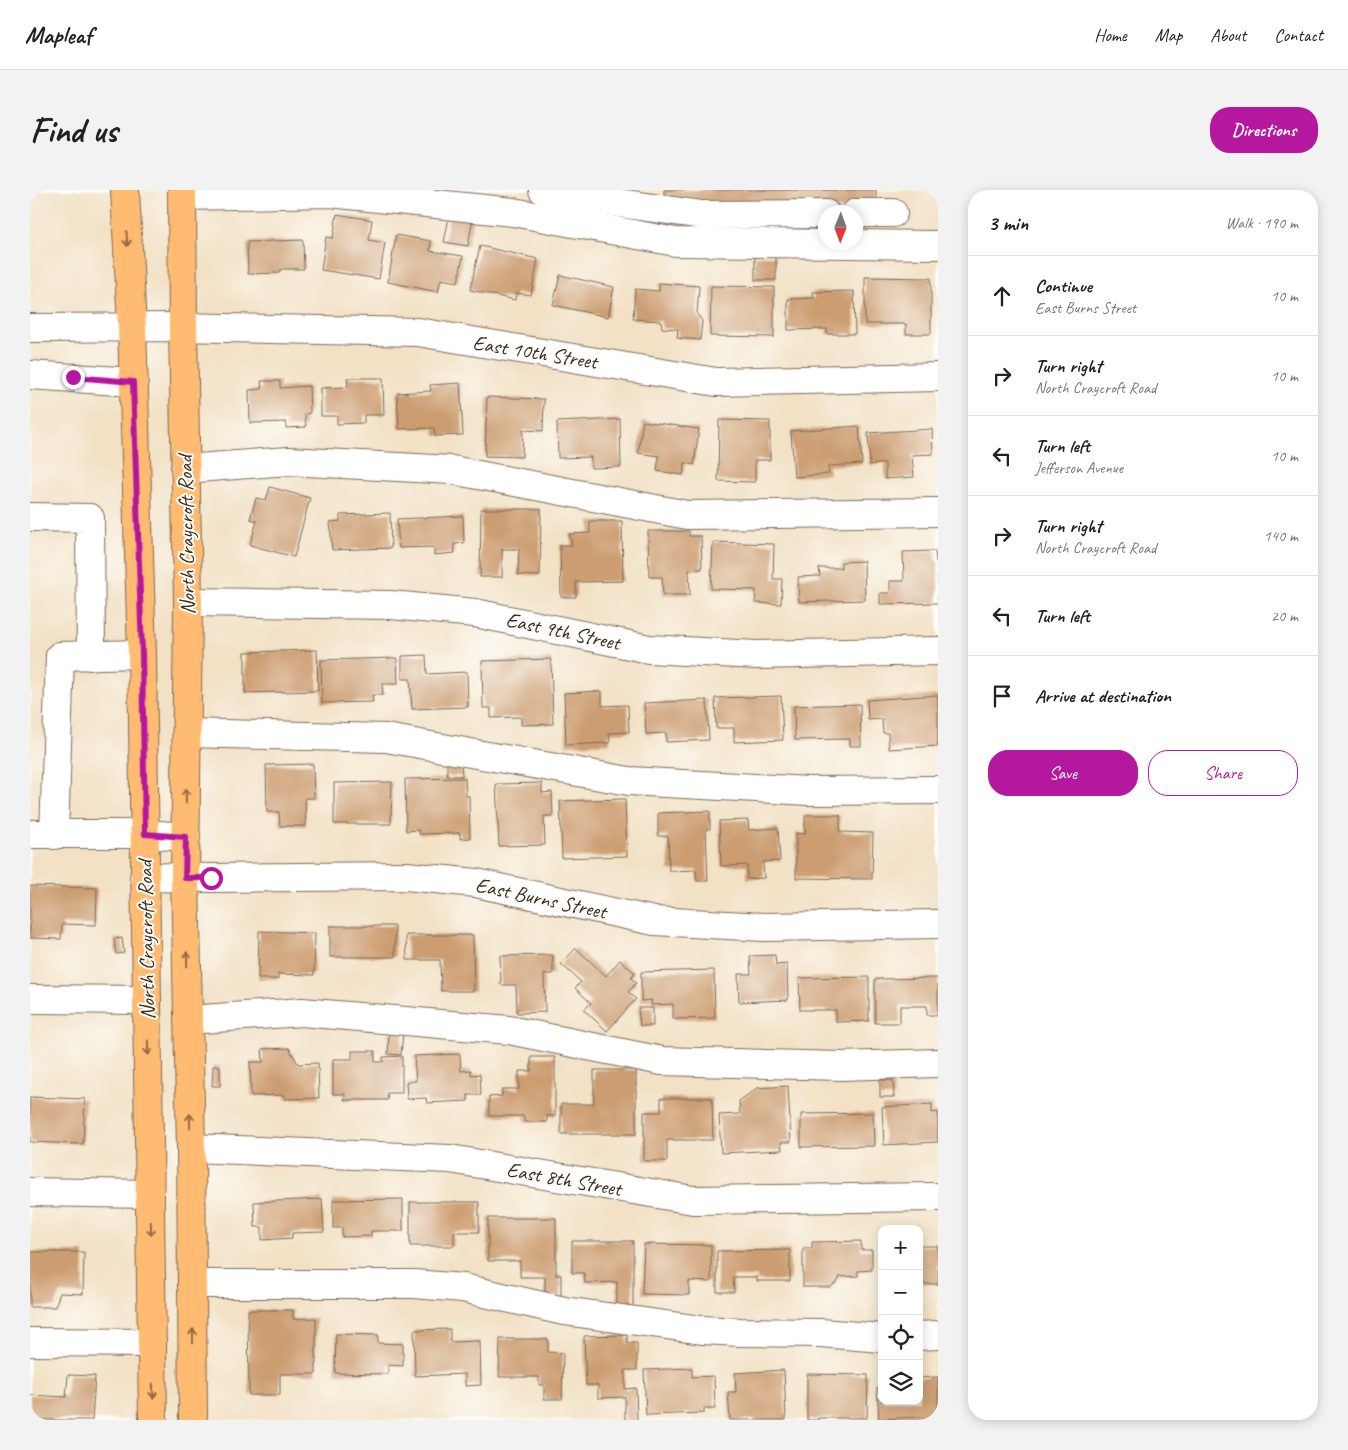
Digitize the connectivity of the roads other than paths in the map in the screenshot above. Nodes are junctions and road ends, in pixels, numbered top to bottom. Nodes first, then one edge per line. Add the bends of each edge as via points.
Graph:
1 (125, 190) edge
2 (543, 190) edge
3 (182, 193) edge
4 (863, 213) edge
5 (893, 213) dead end
6 (818, 214) edge
7 (938, 245) edge
8 (132, 327) junction
9 (183, 327) junction
10 (30, 328) edge
11 (30, 375) edge
12 (938, 377) edge
13 (133, 382) junction
14 (186, 469) junction
15 (938, 512) edge
16 (30, 517) edge
17 (188, 602) junction
18 (938, 651) edge
19 (142, 654) junction
20 (91, 656) junction
21 (187, 733) junction
22 (938, 790) edge
23 (145, 834) junction
24 (42, 835) edge
25 (186, 837) junction
26 (144, 877) junction
27 (185, 878) junction
28 (938, 924) edge
29 (30, 999) edge
30 (147, 1000) junction
31 (188, 1020) junction
32 (938, 1063) edge
33 (191, 1148) junction
34 (30, 1192) edge
35 (150, 1194) junction
36 (938, 1197) edge
37 (192, 1284) junction
38 (938, 1335) edge
39 (923, 1336) edge
40 (878, 1338) edge
41 (30, 1342) edge
42 (152, 1343) junction
43 (153, 1420) edge
44 (194, 1420) edge

1 -> 8 main road, North Craycroft Road
2 - 6 street via 702,215
3 - 7 street via 330,193 513,212 676,242
3 - 9 main road, North Craycroft Road
4 - 5 street
8 - 9 street, East 10th Street
8 - 10 street, East 10th Street
8 - 13 main road, North Craycroft Road
9 - 12 street, East 10th Street via 418,332 716,382
9 - 14 main road, North Craycroft Road
11 - 13 street
13 - 19 main road, North Craycroft Road
14 - 15 street via 289,460 452,470 687,515
14 - 17 main road, North Craycroft Road
16 - 20 street via 90,518
17 - 18 street, East 9th Street via 391,605 475,613 649,649 756,655
17 - 21 main road, North Craycroft Road
19 - 20 street
19 - 23 main road, North Craycroft Road
20 - 24 street via 60,656
21 - 22 street via 386,738 629,781 809,791
25 -> 21 main road, North Craycroft Road
23 - 24 street
23 - 25 street
23 - 26 main road, North Craycroft Road
25 - 27 main road, North Craycroft Road
26 - 27 street, East Burns Street
26 - 30 main road, North Craycroft Road
27 - 28 street, East Burns Street via 406,876 476,883 654,921 764,927
31 -> 27 main road, North Craycroft Road
29 - 30 street
30 -> 35 main road, North Craycroft Road
31 - 32 street via 302,1012 509,1030 662,1061 840,1066
33 -> 31 main road, North Craycroft Road
33 - 36 street, East 8th Street via 450,1159 693,1200
33 - 37 main road, North Craycroft Road
34 - 35 street
35 -> 42 main road, North Craycroft Road
37 - 40 street via 441,1285 564,1311 673,1327
44 -> 37 main road, North Craycroft Road
38 - 39 street
41 - 42 street
42 -> 43 main road, North Craycroft Road

